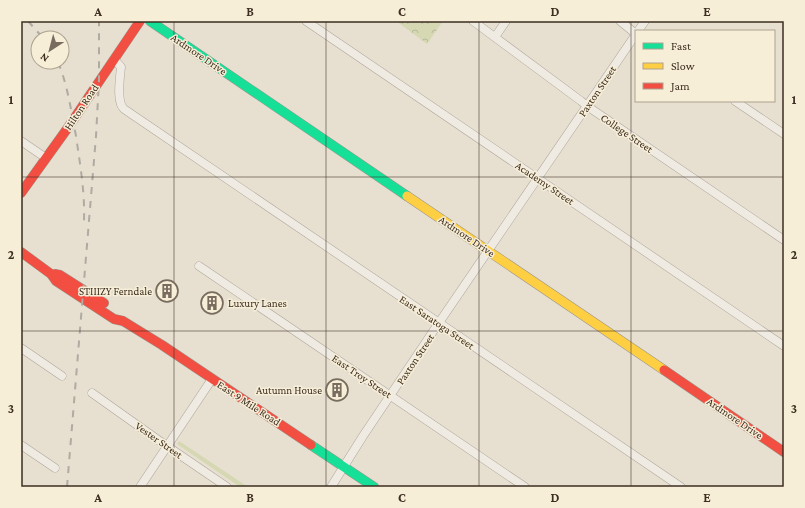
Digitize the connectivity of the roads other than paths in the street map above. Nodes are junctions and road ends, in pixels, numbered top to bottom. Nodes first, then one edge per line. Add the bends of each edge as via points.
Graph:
1 (140, 21) edge
2 (150, 21) edge
3 (306, 21) edge
4 (473, 21) edge
5 (506, 21) edge
6 (620, 21) edge
7 (645, 21) edge
8 (639, 30) edge
9 (635, 33) edge
10 (635, 35) edge
11 (495, 37) junction
12 (114, 59) junction
13 (736, 102) edge
14 (587, 106) junction
15 (784, 134) edge
16 (21, 141) edge
17 (46, 158) junction
18 (538, 178) junction
19 (21, 193) edge
20 (784, 240) edge
21 (488, 251) junction
22 (21, 252) edge
23 (199, 266) dead end
24 (439, 323) junction
25 (784, 346) edge
26 (21, 348) edge
27 (62, 376) dead end
28 (212, 379) junction
29 (92, 393) dead end
30 (391, 396) junction
31 (21, 444) edge
32 (167, 446) junction
33 (784, 452) edge
34 (344, 467) junction
35 (56, 468) dead end
36 (140, 487) edge
37 (227, 487) edge
38 (331, 487) edge
39 (374, 487) edge
40 (525, 487) edge
41 (681, 487) edge

1 - 12 street, Hilton Road
2 - 21 street, Ardmore Drive
3 - 18 street, Academy Street
4 - 11 street, College Street
5 - 11 street
6 - 9 street
7 - 8 street
10 - 14 street, Paxton Street
11 - 14 street, College Street
12 - 17 street, Hilton Road
12 - 24 street, East Saratoga Street via 121,67 122,107
13 - 15 street
14 - 18 street, Paxton Street
14 - 20 street, College Street
16 - 17 street
17 - 19 street, Hilton Road
18 - 21 street, Paxton Street
18 - 25 street, Academy Street
21 - 24 street, Paxton Street
21 - 33 street, Ardmore Drive
22 - 28 street, East 9 Mile Road via 51,274 56,282 114,319 123,321 162,345
23 - 30 street, East Troy Street
24 - 30 street, Paxton Street
24 - 41 street, East Saratoga Street
26 - 27 street
28 - 32 street
28 - 34 street, East 9 Mile Road
29 - 32 street, Vester Street
30 - 34 street, Paxton Street
30 - 40 street, East Troy Street
31 - 35 street
32 - 36 street
32 - 37 street, Vester Street
34 - 38 street, Paxton Street
34 - 39 street, East 9 Mile Road

